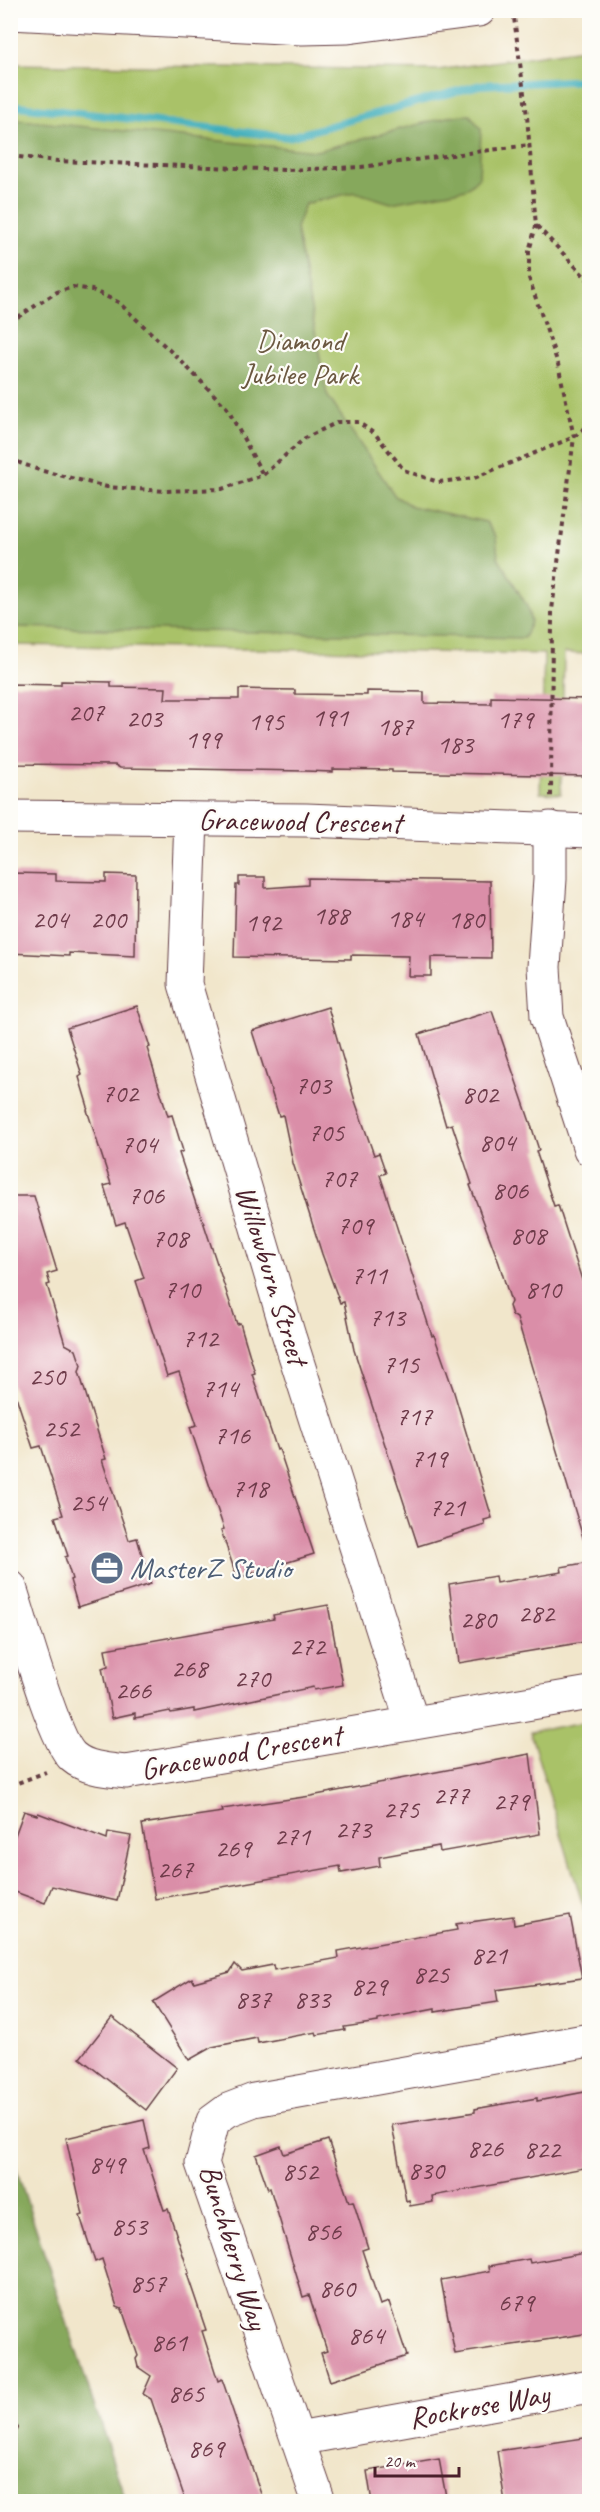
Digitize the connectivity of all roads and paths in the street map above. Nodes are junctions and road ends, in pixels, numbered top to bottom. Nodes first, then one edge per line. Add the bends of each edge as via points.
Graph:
1 (479, 10) edge
2 (513, 10) edge
3 (10, 13) edge
4 (529, 145) junction
5 (10, 156) edge
6 (536, 226) junction
7 (590, 282) edge
8 (10, 322) edge
9 (590, 424) edge
10 (574, 437) junction
11 (10, 456) edge
12 (263, 475) junction
13 (10, 817) edge
14 (191, 819) junction
15 (550, 828) junction
16 (590, 831) edge
17 (590, 1149) edge
18 (10, 1587) edge
19 (590, 1693) edge
20 (412, 1722) junction
21 (72, 1756) junction
22 (10, 1786) edge
23 (590, 2040) edge
24 (590, 2386) edge
25 (10, 2420) edge
26 (298, 2439) junction
27 (10, 2442) edge
28 (10, 2496) edge
29 (16, 2502) edge
30 (319, 2502) edge

1 - 3 street via 348,27 302,28
2 - 4 path
4 - 5 path via 360,167 287,170
4 - 6 path
6 - 7 path
6 - 10 path via 529,251 529,278 558,364
8 - 12 path via 57,292 73,287 92,290 118,302 227,408
9 - 10 path
10 - 12 path via 474,478 438,482 404,470 376,435 358,422 338,422 305,438
10 - 15 path via 552,610
11 - 12 path via 39,470 107,487 222,489
13 - 14 street, Gracewood Crescent
14 - 15 street, Gracewood Crescent
14 - 20 street, Willowburn Street via 185,984 288,1333
15 - 16 street, Gracewood Crescent
15 - 17 street via 544,967 547,1017
18 - 21 street via 58,1732
19 - 20 street, Gracewood Crescent
20 - 21 street, Gracewood Crescent via 126,1772 96,1768
21 - 22 path via 43,1774
23 - 26 street, Bunchberry Way via 254,2100 213,2121 202,2163
24 - 26 street, Rockrose Way
25 - 27 path via 17,2428
26 - 30 street, Bunchberry Way
28 - 29 path

